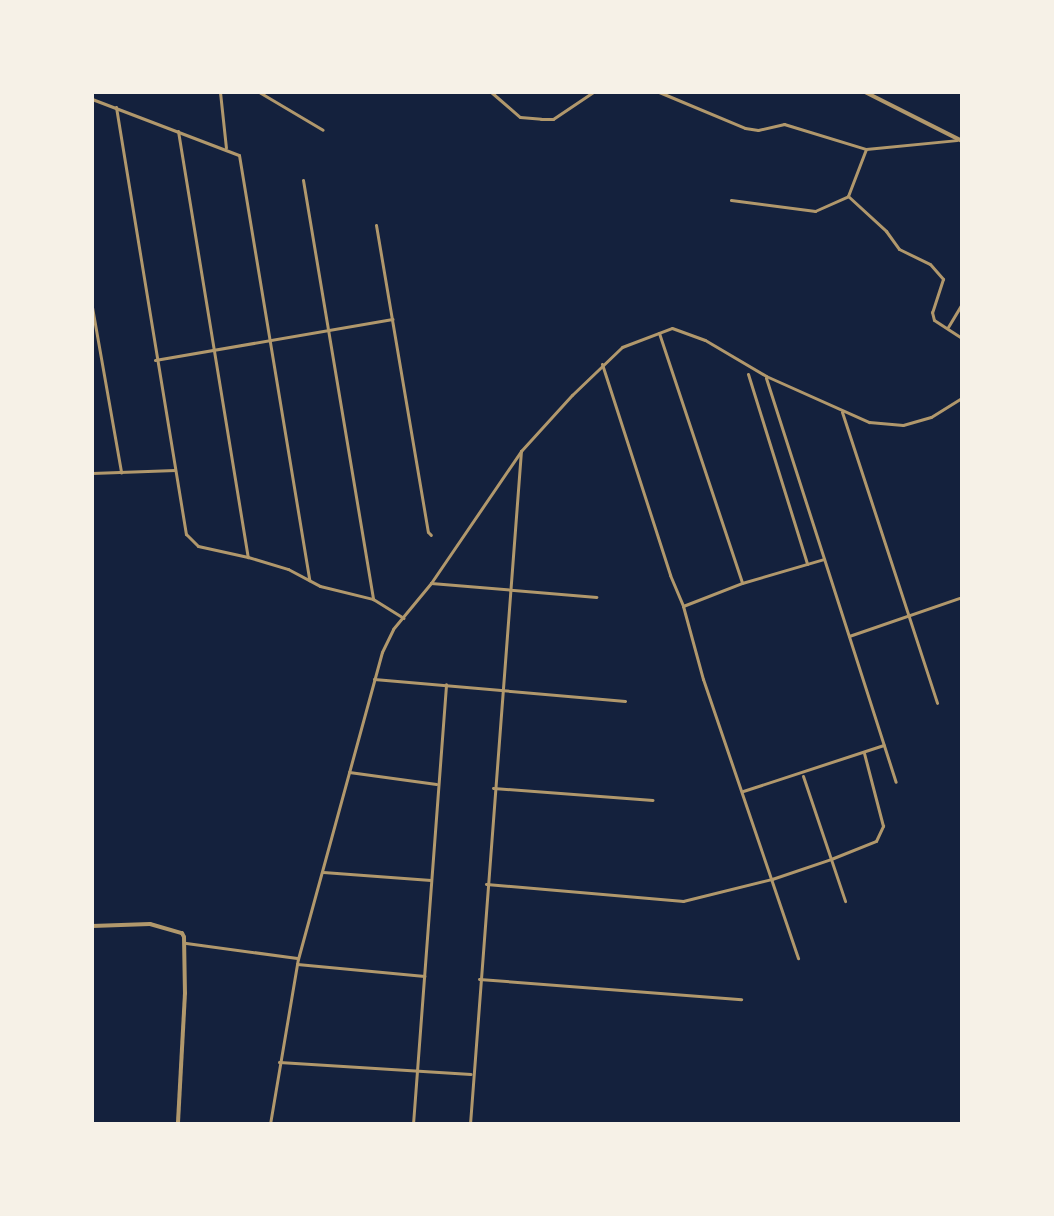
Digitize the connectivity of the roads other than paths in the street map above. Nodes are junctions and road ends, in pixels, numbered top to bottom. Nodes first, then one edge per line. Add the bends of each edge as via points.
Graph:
1 (220, 92) edge
2 (259, 92) edge
3 (491, 92) edge
4 (593, 92) edge
5 (659, 92) edge
6 (865, 92) edge
7 (92, 99) edge
8 (116, 107) junction
9 (323, 130) dead end
10 (178, 131) junction
11 (960, 140) edge
12 (226, 149) junction
13 (866, 149) junction
14 (303, 180) dead end
15 (848, 196) junction
16 (731, 200) dead end
17 (376, 225) dead end
18 (962, 304) edge
19 (92, 307) edge
20 (392, 319) junction
21 (948, 327) junction
22 (327, 330) junction
23 (659, 333) junction
24 (962, 338) edge
25 (269, 340) junction
26 (213, 350) junction
27 (155, 360) junction
28 (602, 364) junction
29 (748, 374) dead end
30 (766, 376) junction
31 (962, 398) edge
32 (842, 412) junction
33 (521, 451) junction
34 (175, 470) junction
35 (121, 472) junction
36 (92, 473) edge
37 (431, 535) dead end
38 (248, 557) junction
39 (824, 559) junction
40 (807, 564) junction
41 (310, 580) junction
42 (431, 583) junction
43 (742, 583) junction
44 (511, 588) junction
45 (596, 597) dead end
46 (962, 597) edge
47 (373, 599) junction
48 (683, 606) junction
49 (910, 615) junction
50 (405, 619) junction
51 (849, 636) junction
52 (374, 679) junction
53 (446, 684) junction
54 (501, 689) junction
55 (625, 701) dead end
56 (937, 703) dead end
57 (884, 745) junction
58 (864, 753) junction
59 (349, 772) junction
60 (803, 775) junction
61 (896, 782) dead end
62 (437, 784) junction
63 (493, 788) junction
64 (743, 791) junction
65 (653, 800) dead end
66 (831, 859) junction
67 (323, 872) junction
68 (772, 879) junction
69 (431, 880) junction
70 (486, 884) junction
71 (845, 901) dead end
72 (92, 926) edge
73 (186, 943) junction
74 (798, 958) dead end
75 (297, 961) junction
76 (424, 976) junction
77 (479, 979) junction
78 (741, 999) dead end
79 (279, 1062) junction
80 (417, 1071) junction
81 (472, 1074) junction
82 (178, 1124) edge
83 (270, 1124) edge
84 (413, 1124) edge
85 (470, 1124) edge

1 - 12 street
2 - 9 street
3 - 4 street via 520,117 553,119
5 - 13 street via 745,128 784,124
6 - 11 street
7 - 8 street
8 - 10 street
8 - 27 street
10 - 12 street
10 - 26 street
11 - 13 street
12 - 25 street via 239,155
13 - 15 street
14 - 22 street
15 - 16 street via 815,211
15 - 21 street via 899,249 930,264 943,279 932,312 934,320
17 - 20 street
18 - 21 street
19 - 35 street
20 - 22 street
20 - 37 street
21 - 24 street
22 - 25 street
22 - 47 street
23 - 28 street via 622,347
23 - 30 street via 672,328 705,340
23 - 43 street
25 - 26 street
25 - 41 street
26 - 27 street
26 - 38 street
27 - 34 street
28 - 33 street
28 - 48 street
29 - 40 street
30 - 32 street
30 - 39 street
31 - 32 street via 931,417 903,425 869,422
32 - 49 street
33 - 42 street
33 - 44 street
34 - 35 street
34 - 38 street via 191,542
35 - 36 street
38 - 41 street
39 - 40 street
39 - 51 street
40 - 43 street
41 - 47 street
42 - 44 street
42 - 50 street
43 - 48 street
44 - 45 street
44 - 54 street
46 - 49 street
47 - 50 street
48 - 64 street
49 - 51 street
49 - 56 street
50 - 52 street via 393,629
51 - 57 street
52 - 53 street
52 - 59 street
53 - 54 street
53 - 62 street
54 - 55 street
54 - 63 street
57 - 58 street
57 - 61 street
58 - 60 street
58 - 66 street via 883,826 876,841
59 - 62 street
59 - 67 street
60 - 64 street
60 - 66 street
62 - 69 street
63 - 65 street
63 - 70 street
64 - 68 street
66 - 68 street
66 - 71 street
67 - 69 street
67 - 75 street via 315,885
68 - 70 street via 683,901
68 - 74 street
69 - 76 street
70 - 77 street
72 - 73 street via 150,924 182,933
73 - 75 street
73 - 82 street
75 - 76 street
75 - 79 street
76 - 80 street
77 - 78 street
77 - 81 street
79 - 80 street
79 - 83 street
80 - 81 street
80 - 84 street
81 - 85 street

